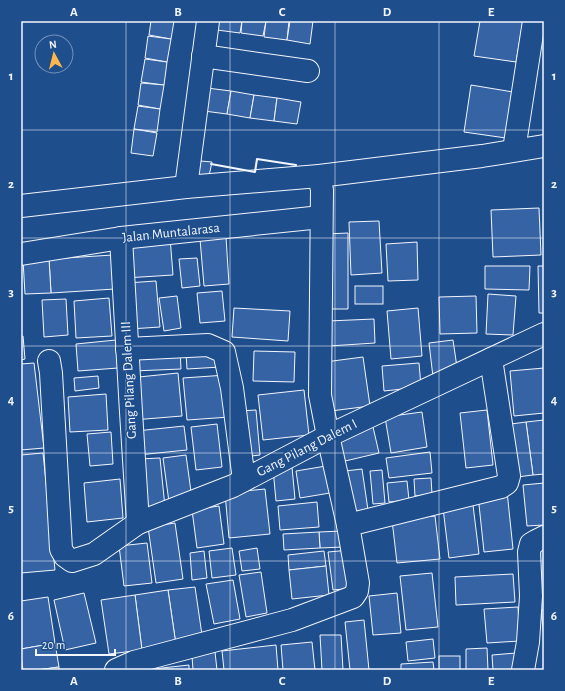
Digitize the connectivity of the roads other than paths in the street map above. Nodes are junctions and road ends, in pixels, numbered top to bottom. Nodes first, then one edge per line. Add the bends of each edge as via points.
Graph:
1 (208, 21) edge
2 (534, 21) edge
3 (203, 56) junction
4 (308, 71) dead end
5 (544, 146) edge
6 (514, 150) junction
7 (186, 188) junction
8 (321, 198) junction
9 (21, 206) edge
10 (120, 238) junction
11 (21, 254) edge
12 (544, 334) edge
13 (127, 349) junction
14 (490, 359) junction
15 (48, 361) dead end
16 (328, 436) junction
17 (244, 480) junction
18 (138, 523) junction
19 (348, 525) junction
20 (544, 537) edge
21 (116, 670) edge
22 (523, 670) edge

1 - 3 street
2 - 6 street
3 - 4 street
3 - 7 street
5 - 6 street
6 - 8 street
7 - 8 street
7 - 9 street
8 - 10 street, Jalan Muntalarasa
8 - 16 street via 320,395
10 - 11 street, Jalan Muntalarasa
10 - 13 street, Gang Pilang Dalem III
12 - 14 street, Gang Pilang Dalem I
13 - 17 street via 208,345 224,352 232,388
13 - 18 street, Gang Pilang Dalem III
14 - 16 street, Gang Pilang Dalem I
14 - 19 street via 509,476 507,483 501,487
15 - 18 street, Gang Pilang Dalem I via 51,373 61,549 72,561 94,554
16 - 17 street, Gang Pilang Dalem I
16 - 19 street
17 - 18 street, Gang Pilang Dalem I
19 - 21 street via 358,583 353,597 292,620 134,662
20 - 22 street via 531,544 529,552 531,596

